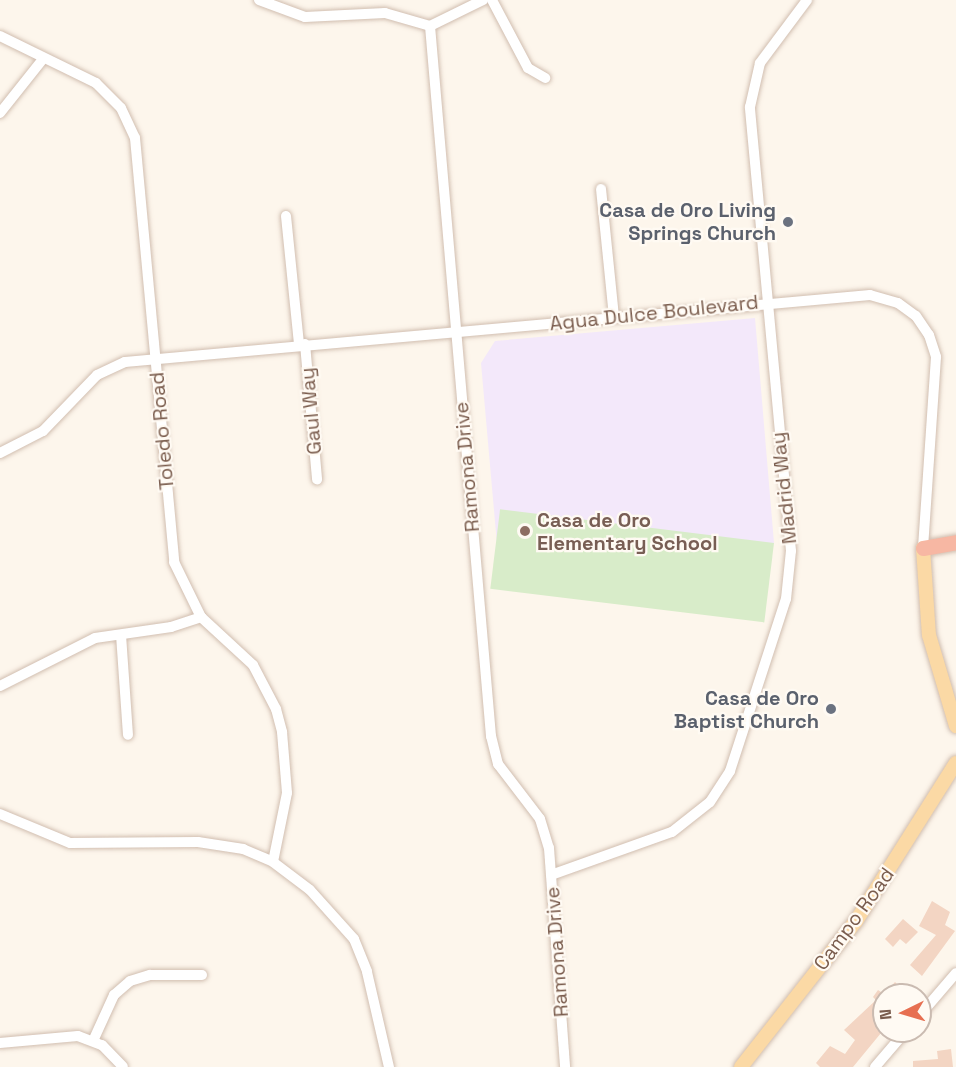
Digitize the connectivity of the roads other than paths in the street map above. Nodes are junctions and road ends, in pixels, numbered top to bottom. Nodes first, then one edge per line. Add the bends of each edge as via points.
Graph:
1 (259, 0) edge
2 (483, 0) edge
3 (492, 0) edge
4 (807, 0) edge
5 (430, 26) junction
6 (0, 36) edge
7 (43, 58) junction
8 (545, 78) dead end
9 (0, 113) edge
10 (602, 189) dead end
11 (286, 216) dead end
12 (765, 302) junction
13 (614, 318) junction
14 (455, 330) junction
15 (302, 344) junction
16 (155, 358) junction
17 (0, 453) edge
18 (317, 478) dead end
19 (956, 542) edge
20 (923, 549) junction
21 (201, 617) junction
22 (121, 634) junction
23 (0, 686) edge
24 (956, 726) edge
25 (128, 735) dead end
26 (956, 763) edge
27 (0, 814) edge
28 (273, 862) junction
29 (552, 875) junction
30 (956, 973) edge
31 (202, 975) dead end
32 (932, 1001) edge
33 (93, 1041) junction
34 (0, 1043) edge
35 (896, 1043) edge
36 (123, 1067) edge
37 (388, 1067) edge
38 (565, 1067) edge
39 (741, 1067) edge
40 (875, 1067) edge

1 - 5 street via 305,17 385,13
2 - 5 street
3 - 8 street via 528,68
4 - 12 street, Madrid Way via 760,63 751,93
5 - 14 street, Ramona Drive
6 - 7 street, Toledo Road
7 - 9 street
7 - 16 street, Toledo Road via 96,83 121,108 131,128 139,160
10 - 13 street
11 - 15 street, Gaul Way
12 - 13 street, Agua Dulce Boulevard
12 - 20 street, Agua Dulce Boulevard via 870,295 898,303 924,325 937,367
12 - 29 street, Madrid Way via 791,573 730,771 710,802 682,826
13 - 14 street, Agua Dulce Boulevard
14 - 15 street, Agua Dulce Boulevard
14 - 29 street, Ramona Drive via 492,747 502,770 540,819
15 - 16 street, Agua Dulce Boulevard
15 - 18 street, Gaul Way
16 - 17 street, Agua Dulce Boulevard via 125,362 97,375 43,431
16 - 21 street, Toledo Road via 174,562
19 - 20 highway
20 - 24 main road, Agua Dulce Boulevard via 923,592 930,644
21 - 22 street via 171,627
21 - 28 street, Toledo Road via 253,665 280,721 287,793
22 - 23 street via 95,638
22 - 25 street
26 - 39 main road, Campo Road via 856,921
27 - 28 street via 70,843 198,842 243,849
28 - 37 street via 310,890 354,939 368,972
29 - 38 street, Ramona Drive
30 - 32 street
31 - 33 street via 150,975 130,981 114,995
33 - 34 street via 70,1035
33 - 36 street via 110,1051
35 - 40 street

